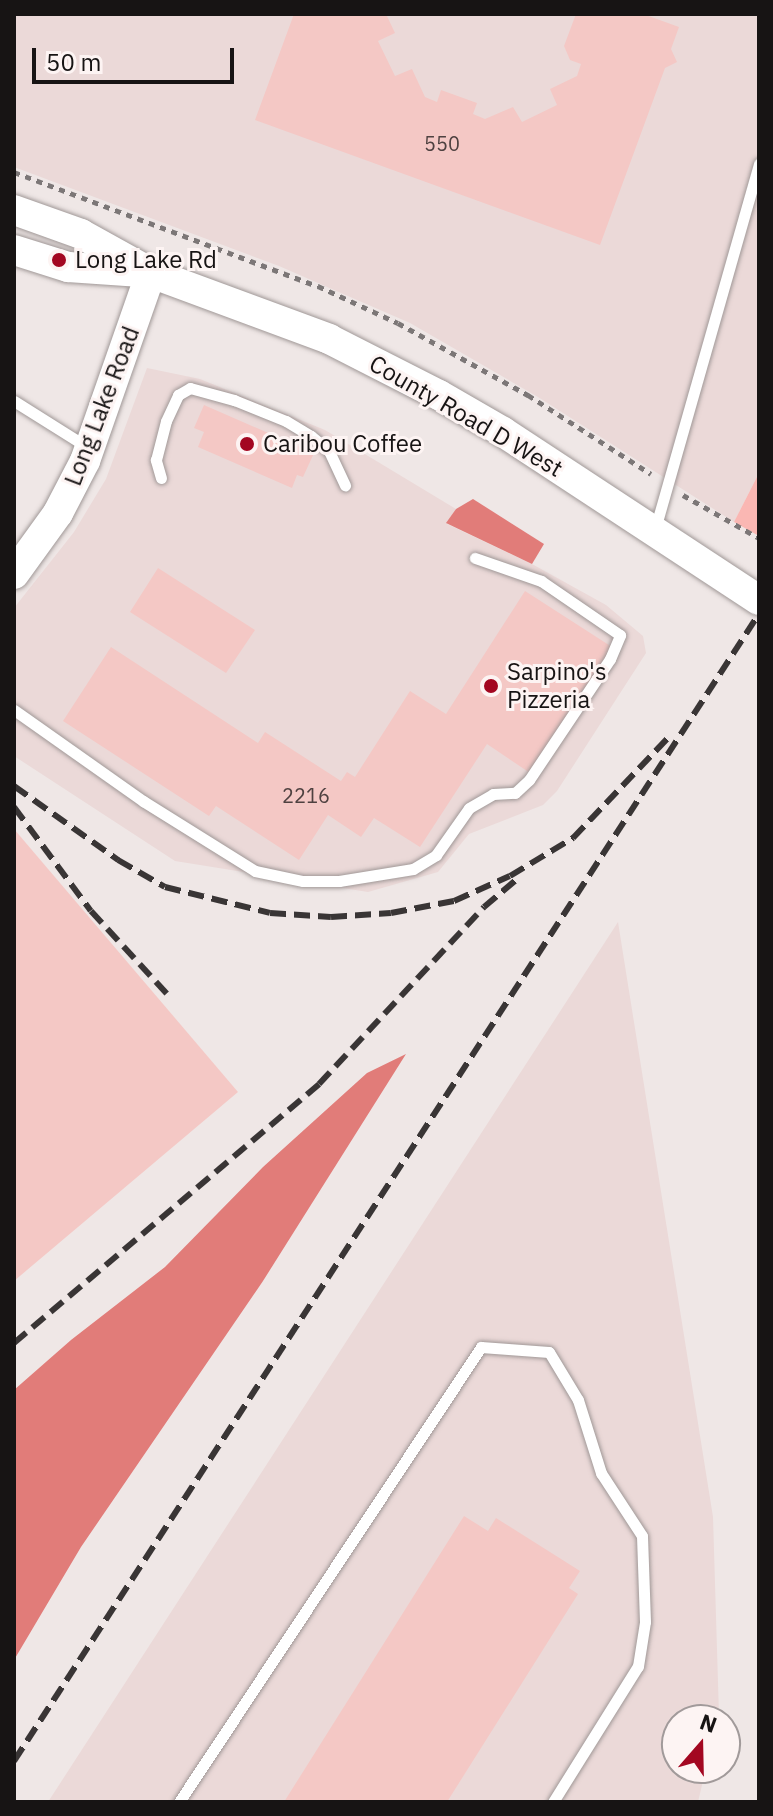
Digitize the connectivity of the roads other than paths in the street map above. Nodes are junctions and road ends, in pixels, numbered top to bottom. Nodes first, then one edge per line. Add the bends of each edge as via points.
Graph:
1 (759, 164) edge
2 (14, 210) edge
3 (14, 250) edge
4 (151, 273) junction
5 (14, 401) edge
6 (90, 448) junction
7 (161, 478) dead end
8 (345, 485) dead end
9 (654, 533) junction
10 (475, 558) dead end
11 (14, 574) edge
12 (759, 600) edge
13 (14, 710) edge
14 (179, 1802) edge
15 (553, 1802) edge

1 - 9 lane
2 - 4 main road, County Road D West via 81,234
3 - 4 main road, County Road D West via 68,267
4 - 6 main road, Long Lake Road
4 - 9 main road, County Road D West via 329,339 439,395
5 - 6 lane
6 - 11 main road, Long Lake Road via 58,513
7 - 8 lane via 156,460 166,421 178,395 190,388 234,400 311,436 329,451
9 - 12 main road, County Road D West
10 - 13 lane via 541,581 620,635 610,659 529,780 515,793 493,794 469,808 436,855 413,869 339,881 303,881 255,871 143,801
14 - 15 lane via 481,1347 549,1352 578,1400 601,1473 642,1536 645,1622 638,1666

